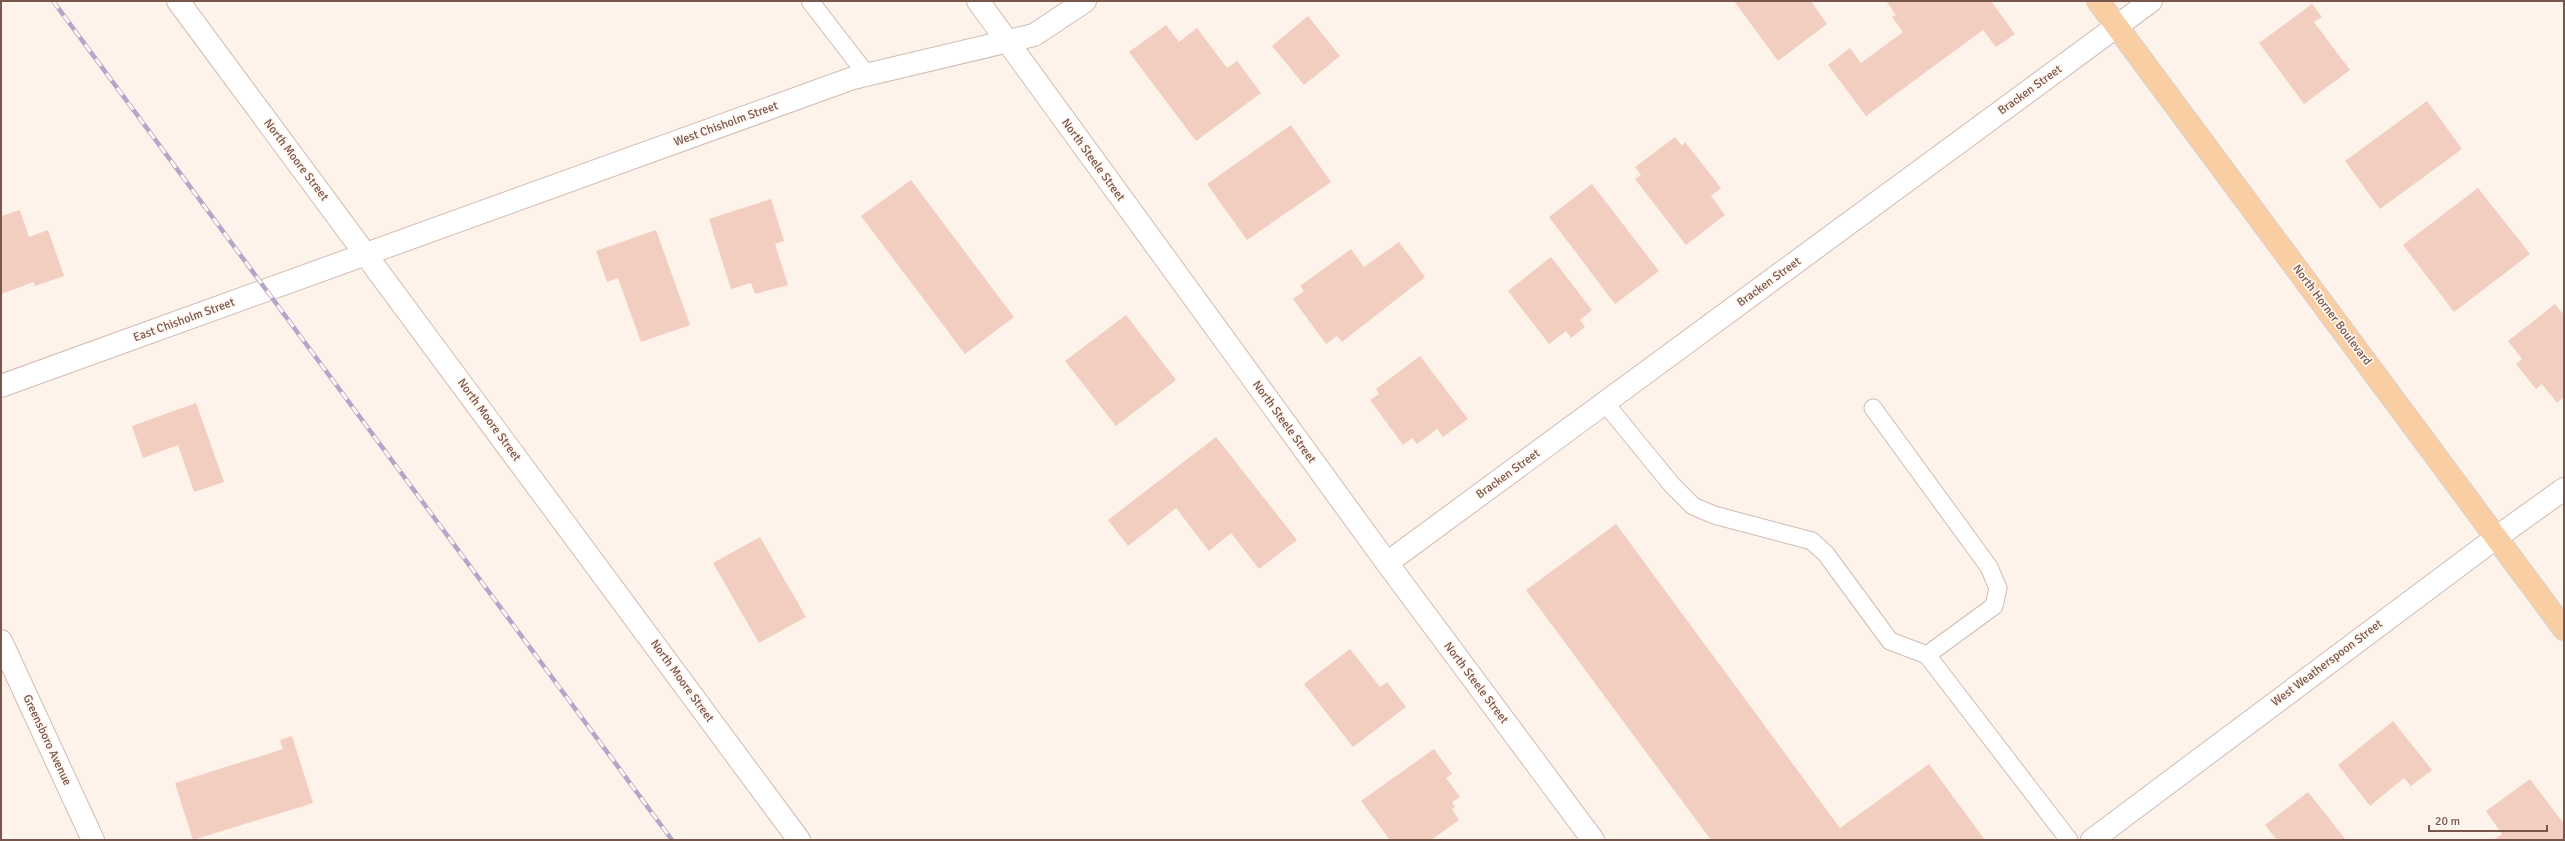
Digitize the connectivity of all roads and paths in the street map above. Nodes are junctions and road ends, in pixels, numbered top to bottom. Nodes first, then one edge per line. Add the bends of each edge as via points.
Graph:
1 (178, 1) edge
2 (810, 1) edge
3 (978, 1) edge
4 (1085, 1) edge
5 (2098, 1) edge
6 (2151, 1) edge
7 (2117, 26) junction
8 (1007, 41) junction
9 (867, 75) junction
10 (367, 253) junction
11 (1, 386) edge
12 (1605, 403) junction
13 (1873, 408) dead end
14 (2564, 489) edge
15 (2497, 537) junction
16 (1387, 563) junction
17 (2564, 629) edge
18 (1, 641) edge
19 (1927, 655) junction
20 (92, 840) edge
21 (799, 840) edge
22 (1593, 840) edge
23 (2069, 840) edge
24 (2092, 840) edge

1 - 10 street, North Moore Street
2 - 9 lane
3 - 8 street, North Steele Street
4 - 8 street, West Chisholm Street via 1034,35
5 - 7 main road, North Horner Boulevard
6 - 7 street, Bracken Street
7 - 12 street, Bracken Street
7 - 15 main road, North Horner Boulevard
8 - 9 street, West Chisholm Street
8 - 16 street, North Steele Street
9 - 10 street, West Chisholm Street
10 - 11 street, East Chisholm Street
10 - 21 street, North Moore Street
12 - 16 street, Bracken Street
12 - 19 lane via 1693,506 1714,515 1812,541 1826,554 1890,641
13 - 19 lane via 1989,567 1998,588 1994,606
14 - 15 street, West Weatherspoon Street
15 - 17 main road, North Horner Boulevard
15 - 24 street, West Weatherspoon Street
16 - 22 street, North Steele Street
18 - 20 street, Greensboro Avenue
19 - 23 lane

